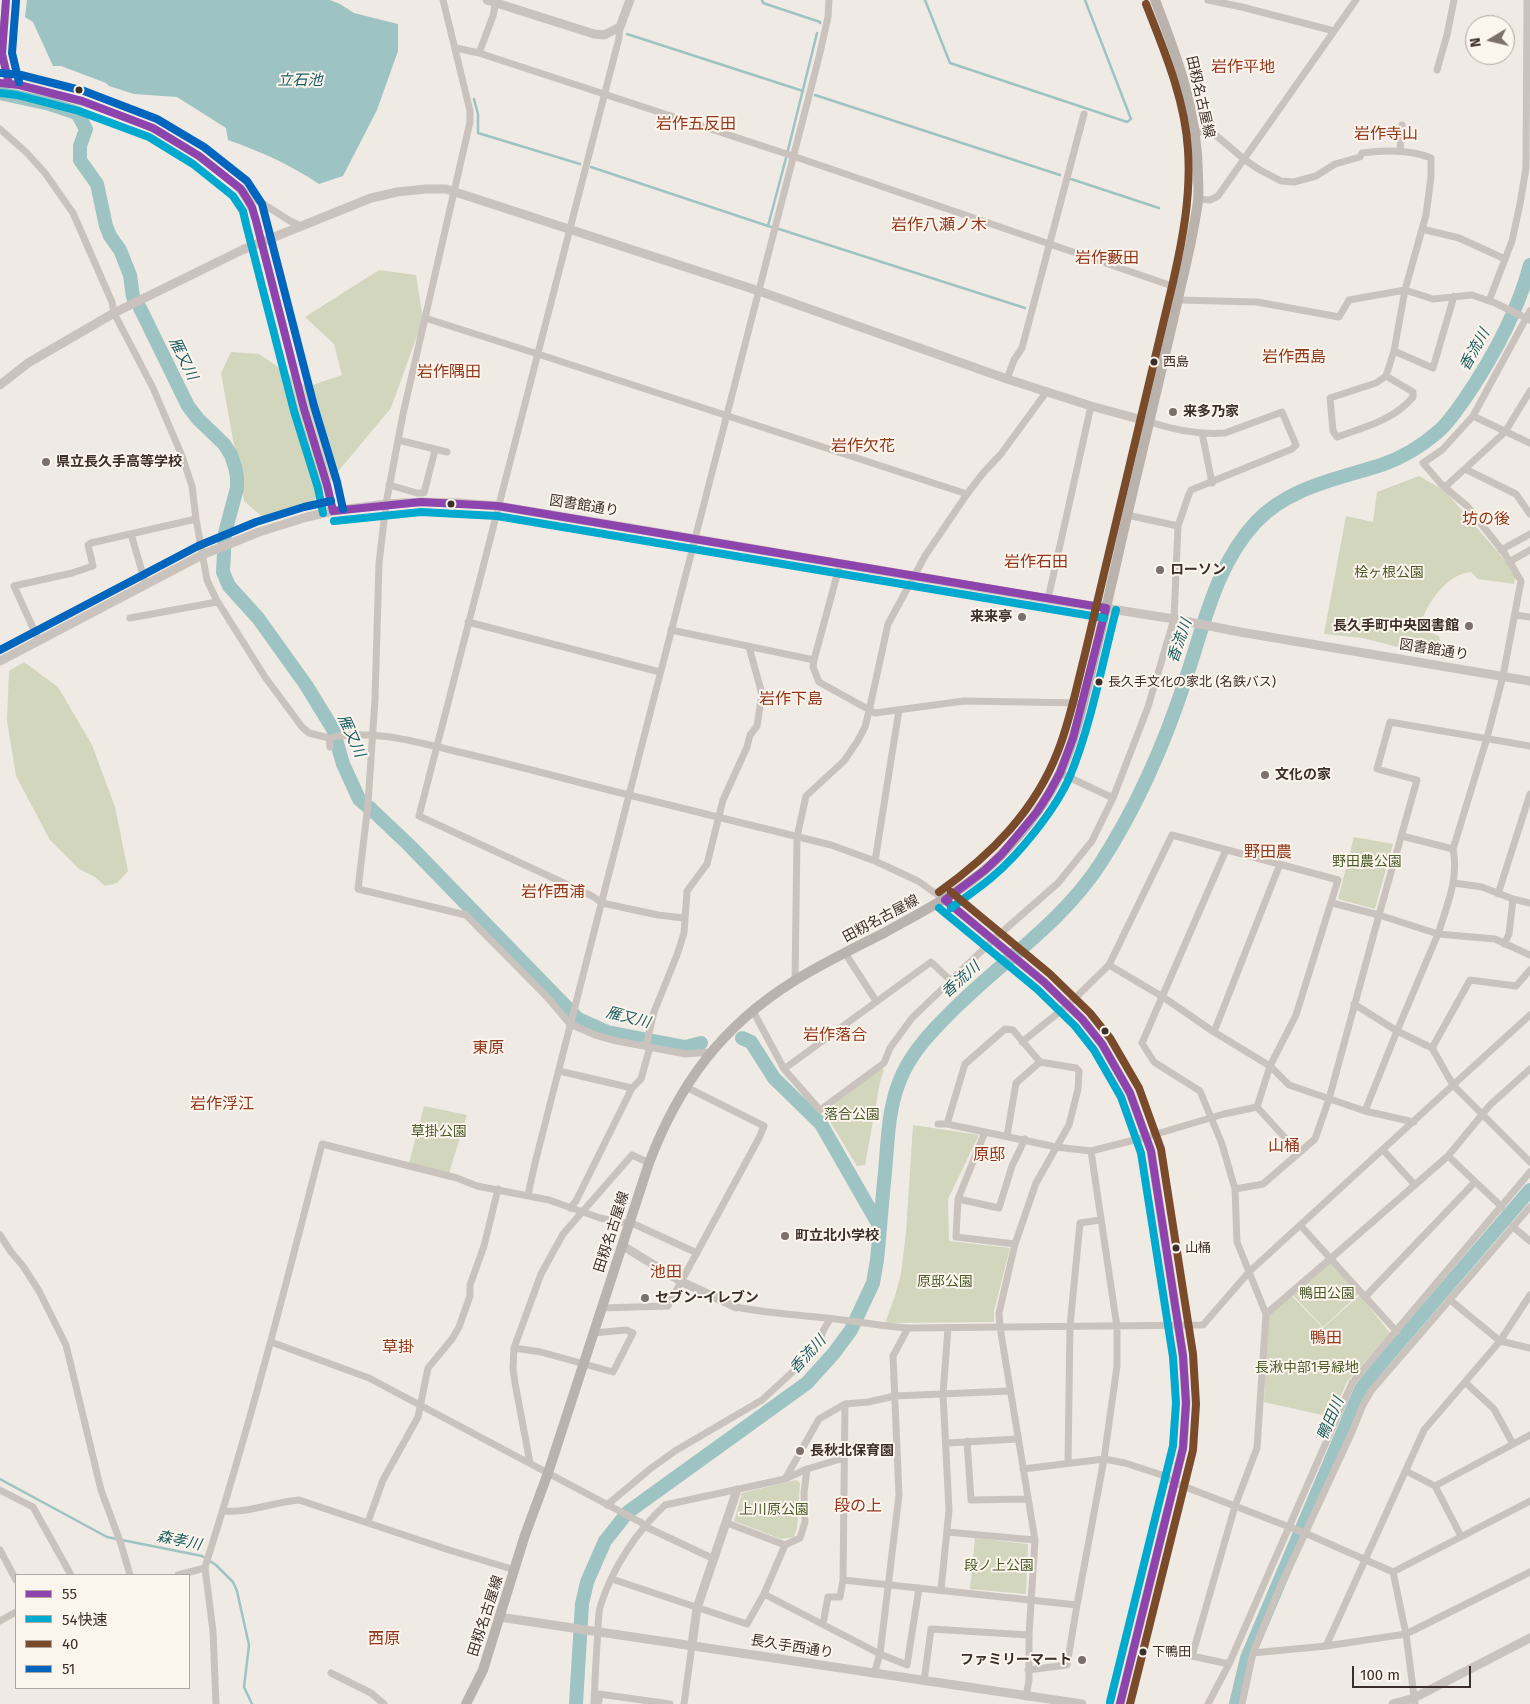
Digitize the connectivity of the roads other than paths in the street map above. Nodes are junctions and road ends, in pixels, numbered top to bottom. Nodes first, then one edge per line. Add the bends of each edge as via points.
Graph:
1 (6, 0) edge
2 (443, 0) edge
3 (630, 0) edge
4 (829, 0) edge
5 (1155, 0) edge
6 (1208, 0) edge
7 (1356, 0) edge
8 (1454, 0) edge
9 (1527, 0) edge
10 (493, 1) edge
11 (620, 27) junction
12 (1334, 31) junction
13 (456, 48) junction
14 (479, 52) junction
15 (1437, 70) dead end
16 (604, 95) junction
17 (1084, 114) dead end
18 (1402, 125) dead end
19 (0, 128) edge
20 (1196, 132) junction
21 (1400, 151) junction
22 (793, 156) junction
23 (1244, 160) junction
24 (241, 189) junction
25 (454, 192) junction
26 (1198, 199) junction
27 (301, 226) junction
28 (1422, 228) junction
29 (570, 230) junction
30 (262, 241) junction
31 (1050, 245) junction
32 (1505, 259) junction
33 (1181, 289) junction
34 (1405, 290) junction
35 (759, 291) junction
36 (1454, 296) junction
37 (1178, 300) junction
38 (1492, 302) junction
39 (1530, 311) edge
40 (114, 313) junction
41 (425, 318) junction
42 (1527, 318) edge
43 (1394, 350) junction
44 (538, 354) junction
45 (1386, 376) junction
46 (1007, 379) junction
47 (0, 385) edge
48 (1530, 390) edge
49 (1047, 391) junction
50 (1091, 406) junction
51 (727, 415) junction
52 (1473, 416) junction
53 (1150, 422) junction
54 (1506, 432) junction
55 (1202, 433) junction
56 (398, 440) junction
57 (1530, 444) edge
58 (435, 450) junction
59 (447, 452) dead end
60 (1465, 469) junction
61 (1212, 483) junction
62 (389, 485) junction
63 (1445, 487) junction
64 (968, 494) junction
65 (386, 504) junction
66 (498, 506) junction
67 (333, 511) junction
68 (1127, 514) junction
69 (1530, 514) edge
70 (196, 519) junction
71 (1178, 526) junction
72 (131, 534) junction
73 (1530, 534) edge
74 (696, 538) junction
75 (1501, 550) junction
76 (1530, 550) edge
77 (202, 555) junction
78 (1509, 562) junction
79 (840, 564) junction
80 (915, 576) junction
81 (146, 586) junction
82 (1048, 599) junction
83 (218, 602) junction
84 (1106, 608) junction
85 (1515, 615) junction
86 (1530, 617) edge
87 (130, 618) dead end
88 (1174, 619) junction
89 (468, 622) junction
90 (671, 630) junction
91 (38, 639) junction
92 (749, 647) junction
93 (0, 660) edge
94 (814, 660) junction
95 (660, 672) junction
96 (1503, 676) junction
97 (1530, 681) edge
98 (1083, 702) junction
99 (869, 710) junction
100 (899, 710) junction
101 (373, 735) junction
102 (329, 738) junction
103 (1487, 738) junction
104 (1530, 746) edge
105 (330, 747) dead end
106 (436, 747) junction
107 (1060, 773) junction
108 (1530, 794) edge
109 (629, 795) junction
110 (1113, 798) junction
111 (719, 817) junction
112 (1402, 836) junction
113 (797, 837) junction
114 (1453, 849) junction
115 (1226, 850) junction
116 (876, 861) junction
117 (1280, 864) junction
118 (1454, 883) junction
119 (1498, 894) junction
120 (1512, 899) junction
121 (945, 900) junction
122 (602, 903) junction
123 (1332, 903) junction
124 (1530, 903) edge
125 (1379, 915) junction
126 (684, 918) junction
127 (1438, 934) junction
128 (995, 942) junction
129 (1504, 944) junction
130 (845, 953) junction
131 (1530, 956) edge
132 (1109, 965) junction
133 (1530, 970) edge
134 (950, 980) junction
135 (794, 981) junction
136 (1162, 997) junction
137 (876, 1001) junction
138 (1354, 1004) junction
139 (1068, 1005) junction
140 (753, 1011) junction
141 (1530, 1015) edge
142 (570, 1024) junction
143 (1214, 1032) junction
144 (1396, 1032) junction
145 (1022, 1042) junction
146 (647, 1046) junction
147 (1432, 1048) junction
148 (711, 1052) junction
149 (1040, 1062) junction
150 (1270, 1066) junction
151 (784, 1069) junction
152 (1530, 1070) edge
153 (559, 1071) junction
154 (1453, 1085) junction
155 (686, 1087) junction
156 (632, 1088) junction
157 (1329, 1099) junction
158 (1257, 1107) junction
159 (1365, 1112) junction
160 (1482, 1115) junction
161 (1210, 1118) junction
162 (1414, 1122) junction
163 (938, 1124) dead end
164 (947, 1124) junction
165 (985, 1132) junction
166 (1007, 1136) junction
167 (1146, 1137) junction
168 (1025, 1139) junction
169 (1056, 1147) junction
170 (1091, 1150) junction
171 (1383, 1150) junction
172 (1298, 1152) junction
173 (1448, 1156) junction
174 (1530, 1162) edge
175 (649, 1163) junction
176 (1530, 1172) edge
177 (1475, 1182) junction
178 (1415, 1185) junction
179 (498, 1189) junction
180 (1235, 1189) junction
181 (528, 1195) junction
182 (958, 1199) junction
183 (1502, 1207) junction
184 (1530, 1207) edge
185 (570, 1208) junction
186 (583, 1212) junction
187 (1100, 1220) junction
188 (628, 1224) junction
189 (1301, 1226) junction
190 (1512, 1226) junction
191 (0, 1235) edge
192 (1530, 1241) edge
193 (1015, 1244) junction
194 (623, 1246) junction
195 (697, 1253) junction
196 (1330, 1260) junction
197 (1249, 1272) junction
198 (682, 1282) junction
199 (1530, 1294) edge
200 (1364, 1297) junction
201 (1449, 1299) junction
202 (736, 1307) joint
203 (601, 1308) junction
204 (1266, 1314) junction
205 (834, 1319) junction
206 (1070, 1326) junction
207 (1179, 1326) junction
208 (1000, 1327) junction
209 (1116, 1327) junction
210 (908, 1328) junction
211 (948, 1328) junction
212 (1397, 1332) junction
213 (593, 1333) junction
214 (1500, 1341) junction
215 (271, 1342) junction
216 (514, 1348) junction
217 (1530, 1348) edge
218 (582, 1365) junction
219 (1466, 1383) junction
220 (1010, 1391) junction
221 (943, 1394) junction
222 (895, 1396) junction
223 (845, 1404) junction
224 (421, 1406) junction
225 (1530, 1435) edge
226 (1018, 1439) junction
227 (968, 1441) junction
228 (947, 1443) junction
229 (1513, 1444) junction
230 (844, 1458) junction
231 (1104, 1459) junction
232 (530, 1463) junction
233 (1068, 1463) junction
234 (1024, 1468) junction
235 (808, 1470) junction
236 (1406, 1472) junction
237 (548, 1473) junction
238 (785, 1479) junction
239 (1175, 1483) junction
240 (1435, 1486) junction
241 (0, 1490) edge
242 (738, 1490) junction
243 (1028, 1499) junction
244 (1530, 1501) edge
245 (608, 1506) junction
246 (1235, 1506) junction
247 (224, 1510) junction
248 (368, 1522) junction
249 (727, 1522) junction
250 (643, 1524) junction
251 (1289, 1527) junction
252 (947, 1532) junction
253 (1305, 1533) junction
254 (1461, 1536) junction
255 (1035, 1540) junction
256 (785, 1545) junction
257 (0, 1550) edge
258 (714, 1559) junction
259 (1365, 1560) junction
260 (205, 1566) junction
261 (515, 1570) junction
262 (1393, 1572) junction
263 (1530, 1572) edge
264 (70, 1574) edge
265 (130, 1574) edge
266 (181, 1574) edge
267 (15, 1578) edge
268 (612, 1579) junction
269 (843, 1580) junction
270 (889, 1586) junction
271 (919, 1588) junction
272 (941, 1590) junction
273 (764, 1594) junction
274 (1031, 1600) junction
275 (1077, 1605) junction
276 (697, 1608) junction
277 (15, 1612) edge
278 (499, 1618) junction
279 (0, 1620) edge
280 (823, 1624) junction
281 (596, 1631) junction
282 (1406, 1634) junction
283 (1029, 1636) junction
284 (1530, 1638) edge
285 (692, 1645) junction
286 (1326, 1646) junction
287 (1253, 1653) junction
288 (880, 1654) junction
289 (1229, 1664) junction
290 (1028, 1670) junction
291 (331, 1673) dead end
292 (874, 1674) junction
293 (924, 1681) junction
294 (1026, 1697) junction
295 (1415, 1701) edge
296 (216, 1704) edge
297 (384, 1704) edge
298 (466, 1704) edge
299 (594, 1704) edge
300 (598, 1704) edge
301 (670, 1704) edge
302 (684, 1704) edge
303 (1082, 1704) edge
304 (1120, 1704) edge
305 (1208, 1704) edge
306 (1242, 1704) edge
307 (1393, 1704) edge

1 - 24 street via 2,54 9,84 82,102 153,128 199,156
2 - 13 street
3 - 11 street
4 - 22 street via 819,57
5 - 20 main road, 田籾名古屋線 via 1178,58
6 - 12 street
7 - 12 street
8 - 15 street
9 - 32 street via 1526,168 1512,242
10 - 11 street via 594,34 604,35
10 - 14 street via 494,16
11 - 16 street
12 - 23 street
13 - 14 street
13 - 25 street via 470,122
14 - 16 street
16 - 22 street
16 - 29 street
17 - 31 street
18 - 21 street
19 - 40 street via 45,173 73,213
20 - 23 street via 1212,132
20 - 26 main road, 田籾名古屋線
21 - 23 street via 1362,153 1360,157 1335,164 1316,176 1294,182 1282,181
21 - 28 street via 1431,158
22 - 31 street
22 - 35 street
23 - 26 street via 1216,198
24 - 27 street
24 - 30 street via 252,206
25 - 27 street via 446,189 397,192 371,198
25 - 29 street
25 - 41 street
26 - 33 main road, 田籾名古屋線
27 - 30 street
28 - 32 street via 1459,238
28 - 34 street
29 - 35 street
29 - 44 street
30 - 40 street
30 - 67 street
31 - 33 street
31 - 46 street via 1022,348
32 - 38 street
33 - 37 main road, 田籾名古屋線
34 - 36 street via 1433,298
34 - 37 street via 1349,300 1338,317 1256,302
34 - 43 street
35 - 46 street
35 - 51 street
36 - 38 street via 1472,295
36 - 43 street via 1433,368
37 - 53 main road, 田籾名古屋線
38 - 42 street
39 - 42 street
40 - 47 street via 28,363
40 - 70 street via 153,388 182,456 192,486
41 - 44 street
41 - 56 street
42 - 52 street
43 - 45 street
44 - 51 street
44 - 66 street
45 - 45 street via 1376,383 1330,398 1333,432 1337,437 1404,409 1413,392
46 - 49 street
48 - 54 street
49 - 50 street
49 - 64 street
50 - 53 street
50 - 82 street
51 - 64 street
51 - 74 street
52 - 54 street
52 - 63 street via 1442,450 1423,463
53 - 55 street via 1170,429
53 - 68 main road, 田籾名古屋線
54 - 57 street
54 - 60 street
55 - 61 street
55 - 61 street via 1226,433 1282,412 1296,445
56 - 58 street
56 - 62 street
58 - 59 street
58 - 62 street via 424,493
60 - 63 street
60 - 69 street via 1516,494
61 - 71 street via 1191,490
62 - 65 street
63 - 75 street via 1466,506
64 - 80 street
65 - 66 street, 図書館通り via 421,502
65 - 67 street, 図書館通り
65 - 101 street via 379,563
66 - 74 street, 図書館通り
66 - 89 street
67 - 77 street, 図書館通り via 299,519
68 - 71 street
68 - 84 main road, 田籾名古屋線
70 - 72 street
70 - 77 street
71 - 88 street
72 - 81 street
72 - 91 street via 90,543 93,566 14,586
73 - 75 street
74 - 79 street, 図書館通り
74 - 90 street
75 - 78 street
76 - 78 street
77 - 81 street, 図書館通り
77 - 83 street via 207,580
78 - 85 street via 1521,580
79 - 80 street, 図書館通り
79 - 94 street
80 - 82 street, 図書館通り
80 - 99 street via 888,624
81 - 91 street, 図書館通り
82 - 84 street, 図書館通り
83 - 87 street
83 - 102 street via 302,728
84 - 88 street, 図書館通り
84 - 98 main road, 田籾名古屋線
85 - 86 street
85 - 96 street
88 - 96 street, 図書館通り
88 - 110 street via 1148,707
89 - 95 street
89 - 106 street
90 - 92 street
90 - 95 street
91 - 93 street, 図書館通り
92 - 94 street
92 - 111 street via 762,694 757,726 750,735
94 - 99 street via 813,667 819,682
95 - 109 street
96 - 97 street, 図書館通り
96 - 103 street
98 - 100 street via 964,701
98 - 107 main road, 田籾名古屋線
99 - 100 street via 875,713
99 - 113 street via 852,751 806,796
100 - 116 street
101 - 102 street via 346,734
101 - 106 street
101 - 142 street via 358,888 466,915
102 - 105 street
103 - 104 street
103 - 112 street via 1390,722 1377,769 1417,780
103 - 114 street
106 - 109 street
106 - 122 street via 418,816
107 - 110 street
107 - 121 main road, 田籾名古屋線 via 1037,812 1001,855
108 - 119 street
109 - 111 street
109 - 122 street
110 - 128 street via 1092,841 1058,882
111 - 113 street
111 - 126 street via 707,864 687,891
112 - 114 street
112 - 125 street
113 - 116 street
113 - 135 street
114 - 118 street
115 - 117 street
115 - 132 street via 1172,834
115 - 136 street
116 - 121 street via 918,881
117 - 123 street via 1338,880
117 - 143 street
118 - 119 street via 1482,887
118 - 127 street
119 - 120 street
120 - 124 street
120 - 129 street via 1509,934
121 - 128 street
121 - 130 main road, 田籾名古屋線
122 - 126 street
122 - 142 street
123 - 125 street
123 - 150 street via 1296,1015
125 - 127 street
125 - 138 street
126 - 146 street via 680,948 654,1012
127 - 129 street via 1495,939
127 - 144 street
128 - 134 street
128 - 139 street
129 - 131 street
130 - 135 main road, 田籾名古屋線
130 - 137 street
132 - 136 street
132 - 139 street
133 - 147 street via 1516,986 1470,980
134 - 137 street via 931,962
134 - 151 street via 912,1018 890,1048 884,1063 820,1110
135 - 140 main road, 田籾名古屋線
136 - 143 street
136 - 161 street via 1142,1043 1154,1062 1200,1092
137 - 151 street
138 - 144 street
138 - 157 street
139 - 145 street
139 - 167 street via 1102,1044 1117,1069 1130,1093
140 - 148 main road, 田籾名古屋線
140 - 151 street
141 - 154 street
142 - 146 street via 595,1035
142 - 153 street
143 - 150 street
144 - 147 street
144 - 159 street
145 - 149 street
145 - 164 street via 1012,1030 1005,1029 965,1064
146 - 148 street via 686,1054
146 - 156 street via 641,1079
147 - 154 street
148 - 155 main road, 田籾名古屋線
149 - 166 street via 1016,1083
149 - 169 street via 1079,1071 1069,1126
150 - 157 street via 1289,1085
150 - 158 street
152 - 160 street
153 - 156 street
153 - 181 street
154 - 160 street
154 - 162 street
155 - 175 main road, 田籾名古屋線 via 668,1118
155 - 195 street via 764,1126
156 - 185 street
157 - 159 street
157 - 172 street via 1315,1139
158 - 161 street
158 - 172 street
159 - 162 street
160 - 173 street
160 - 174 street
161 - 167 street
161 - 180 street via 1222,1144
162 - 171 street
163 - 164 street
164 - 165 street
165 - 166 street
165 - 182 street
166 - 168 street
167 - 170 street
167 - 207 street via 1151,1151
168 - 169 street
168 - 182 street via 1012,1166 999,1208
169 - 170 street
169 - 193 street via 1036,1183
170 - 187 street
171 - 178 street
171 - 189 street
172 - 180 street via 1263,1184
173 - 177 street
173 - 178 street
175 - 186 street via 632,1155
175 - 188 main road, 田籾名古屋線
176 - 183 street
177 - 183 street
177 - 200 street
178 - 196 street
179 - 181 street
179 - 215 street via 322,1144
179 - 224 street via 484,1246 470,1285 470,1296 452,1339 428,1368
180 - 197 street via 1237,1242
181 - 185 street
182 - 193 street via 956,1237
183 - 212 street
184 - 190 street
185 - 186 street
186 - 188 street
186 - 216 street via 563,1234 541,1274
187 - 206 street via 1080,1223
187 - 209 street
188 - 194 main road, 田籾名古屋線
188 - 195 street
189 - 196 street
189 - 197 street
190 - 192 street
190 - 201 street
191 - 265 street via 23,1266 66,1345 101,1490
193 - 208 street via 999,1313
194 - 198 street
194 - 203 main road, 田籾名古屋線
195 - 198 street
196 - 200 street
196 - 204 street
197 - 204 street
197 - 207 street via 1203,1325
198 - 202 street
198 - 203 street via 668,1306
199 - 214 street
200 - 212 street
201 - 214 street
201 - 253 street via 1371,1390
202 - 205 street
203 - 213 main road, 田籾名古屋線
204 - 246 street via 1256,1448
205 - 210 street
205 - 245 street via 822,1331 819,1344 811,1355 762,1400 675,1451
206 - 208 street
206 - 209 street
206 - 233 street
207 - 209 street
207 - 239 street via 1186,1403 1183,1448
208 - 211 street
208 - 220 street
209 - 231 street via 1117,1366
210 - 211 street
210 - 222 street via 893,1356
211 - 221 street
212 - 251 street via 1352,1383
213 - 218 main road, 田籾名古屋線
213 - 218 street via 626,1330 633,1334 613,1372
214 - 217 street
214 - 219 street
215 - 224 street via 369,1378
215 - 247 street
216 - 218 street via 541,1352
216 - 232 street via 515,1384
218 - 237 main road, 田籾名古屋線
219 - 229 street via 1494,1409
219 - 236 street via 1424,1430
220 - 221 street
220 - 226 street
221 - 222 street
221 - 228 street
222 - 223 street
222 - 270 street via 899,1496
223 - 230 street
223 - 238 street via 819,1419
224 - 232 street
224 - 248 street via 383,1480
225 - 229 street
226 - 227 street
226 - 234 street
227 - 228 street
227 - 243 street via 971,1500
228 - 252 street
229 - 240 street
230 - 235 street
230 - 269 street
231 - 233 street
231 - 239 street via 1165,1476
231 - 275 street
232 - 237 street
233 - 234 street
234 - 243 street
235 - 238 street
235 - 256 street via 804,1494 805,1522 800,1538
236 - 240 street
236 - 259 street
237 - 245 street
237 - 261 main road, 田籾名古屋線
238 - 242 street
239 - 246 street
239 - 304 street
240 - 254 street
241 - 264 street via 33,1507
242 - 249 street
242 - 250 street via 665,1505
243 - 255 street
244 - 254 street
245 - 250 street
246 - 251 street
246 - 289 street via 1192,1656
247 - 248 street via 241,1511 299,1500
247 - 260 street
248 - 261 street
249 - 256 street
249 - 258 street
250 - 258 street
250 - 268 street
251 - 253 street
251 - 289 street
252 - 255 street
252 - 272 street
253 - 259 street
253 - 287 street
254 - 262 street
255 - 274 street
256 - 273 street
257 - 267 street
258 - 276 street
259 - 262 street
259 - 286 street
260 - 266 street
260 - 296 street via 214,1631
261 - 278 main road, 田籾名古屋線
262 - 282 street
263 - 282 street
268 - 276 street
268 - 281 street via 601,1604
269 - 270 street
269 - 280 street via 840,1597 828,1597
270 - 271 street
270 - 288 street
271 - 272 street
271 - 288 street via 907,1665
272 - 274 street
273 - 276 street via 747,1624
273 - 280 street
274 - 275 street
274 - 283 street
275 - 290 street via 1067,1665
276 - 285 street
277 - 279 street
278 - 281 street, 長久手西通り
278 - 298 main road, 田籾名古屋線 via 483,1670
280 - 288 street
281 - 285 street, 長久手西通り
281 - 299 street
282 - 286 street
282 - 295 street
283 - 290 street
283 - 293 street via 931,1629
284 - 295 street
285 - 292 street, 長久手西通り
285 - 302 street
286 - 287 street
287 - 306 street
288 - 292 street
289 - 305 street
290 - 294 street
291 - 297 street via 371,1693
292 - 293 street, 長久手西通り
293 - 294 street, 長久手西通り
294 - 303 street, 長久手西通り
295 - 307 street
300 - 301 street via 599,1694

